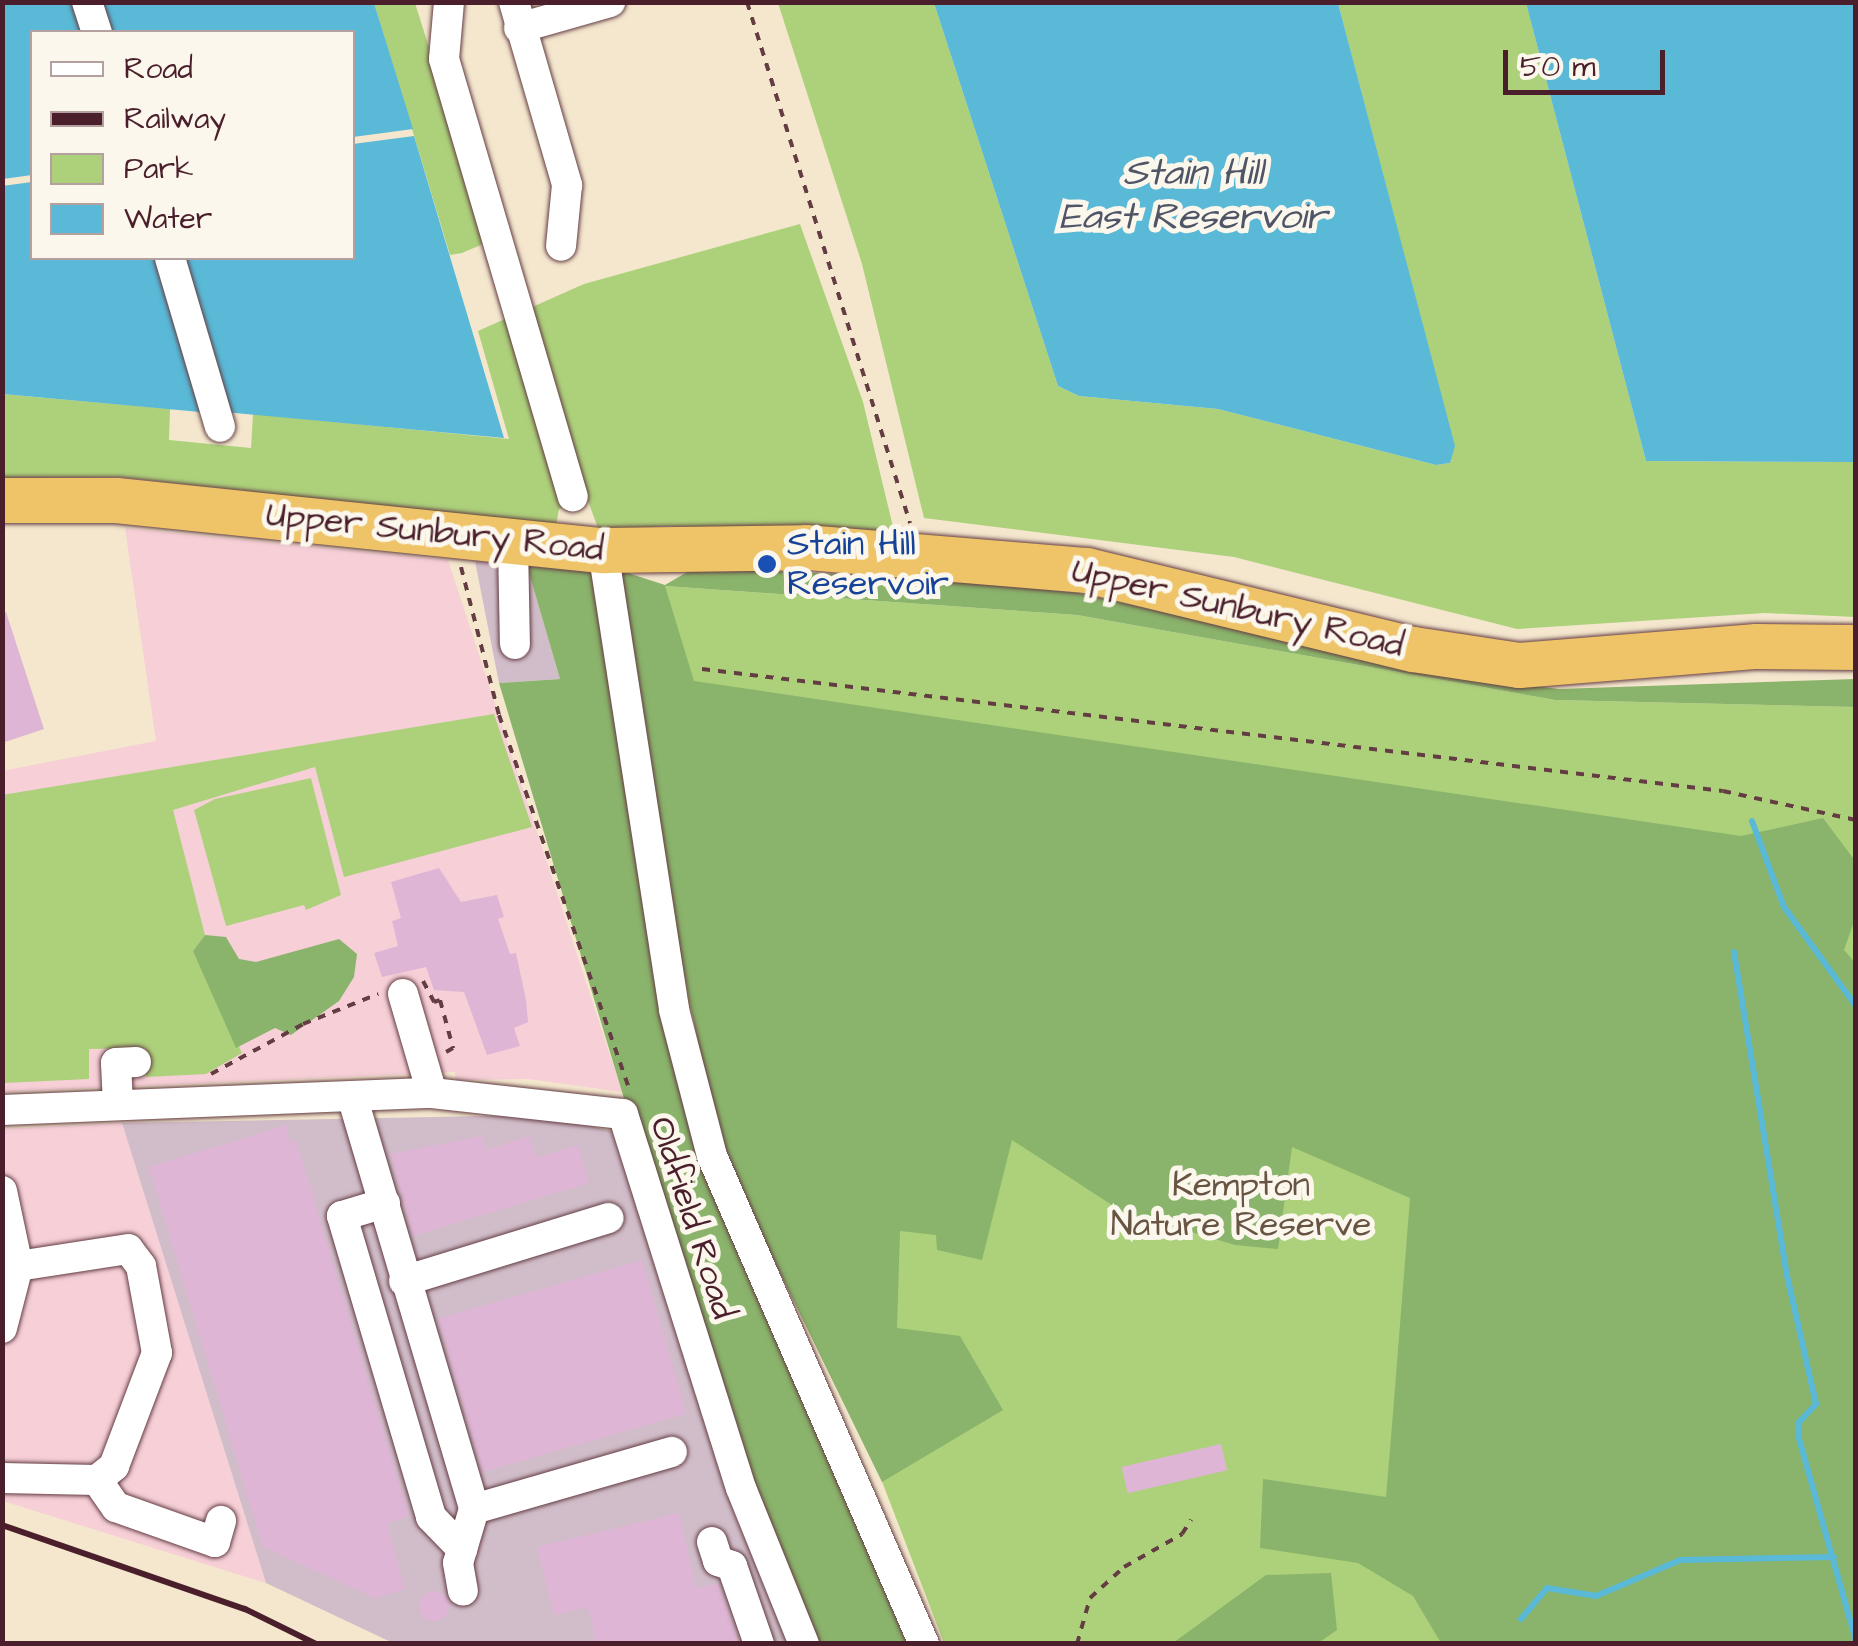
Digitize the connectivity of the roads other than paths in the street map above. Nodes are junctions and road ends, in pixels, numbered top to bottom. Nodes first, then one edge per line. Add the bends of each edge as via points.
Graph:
1 (86, 2) edge
2 (449, 2) edge
3 (610, 2) edge
4 (517, 16) edge
5 (95, 30) edge
6 (561, 246) dead end
7 (171, 260) edge
8 (220, 427) dead end
9 (573, 496) dead end
10 (2, 500) edge
11 (494, 542) junction
12 (603, 550) junction
13 (514, 644) dead end
14 (1856, 647) edge
15 (403, 994) road end
16 (116, 1063) dead end
17 (432, 1093) junction
18 (352, 1096) junction
19 (118, 1104) junction
20 (2, 1110) edge
21 (2, 1191) edge
22 (385, 1203) junction
23 (610, 1218) dead end
24 (18, 1266) junction
25 (404, 1281) junction
26 (2, 1328) edge
27 (672, 1452) dead end
28 (2, 1478) edge
29 (97, 1480) junction
30 (474, 1508) junction
31 (221, 1521) dead end
32 (712, 1542) dead end
33 (462, 1549) junction
34 (463, 1591) dead end
35 (797, 1641) edge
36 (759, 1644) edge
37 (924, 1644) edge

1 - 5 street
2 - 9 street via 444,59
3 - 4 street
4 - 6 street via 567,185
7 - 8 street
10 - 11 highway, Upper Sunbury Road via 116,500
11 - 12 highway, Upper Sunbury Road
11 - 13 street
12 - 14 highway, Upper Sunbury Road via 806,548 1086,570 1413,649 1520,665 1756,646
12 - 37 street via 674,1010 712,1156
15 - 17 street
16 - 19 street
17 - 18 street, Oldfield Road
17 - 35 street, Oldfield Road via 622,1114
18 - 19 street, Oldfield Road
18 - 22 street
19 - 20 street, Oldfield Road
21 - 24 street
22 - 25 street
22 - 33 street via 342,1216 431,1517
23 - 25 street
24 - 26 street
24 - 29 street via 128,1250 141,1266 157,1354 114,1466
25 - 30 street
27 - 30 street
28 - 29 street
29 - 31 street via 116,1507 216,1542
30 - 33 street
32 - 36 street via 718,1561 732,1566
33 - 34 street

